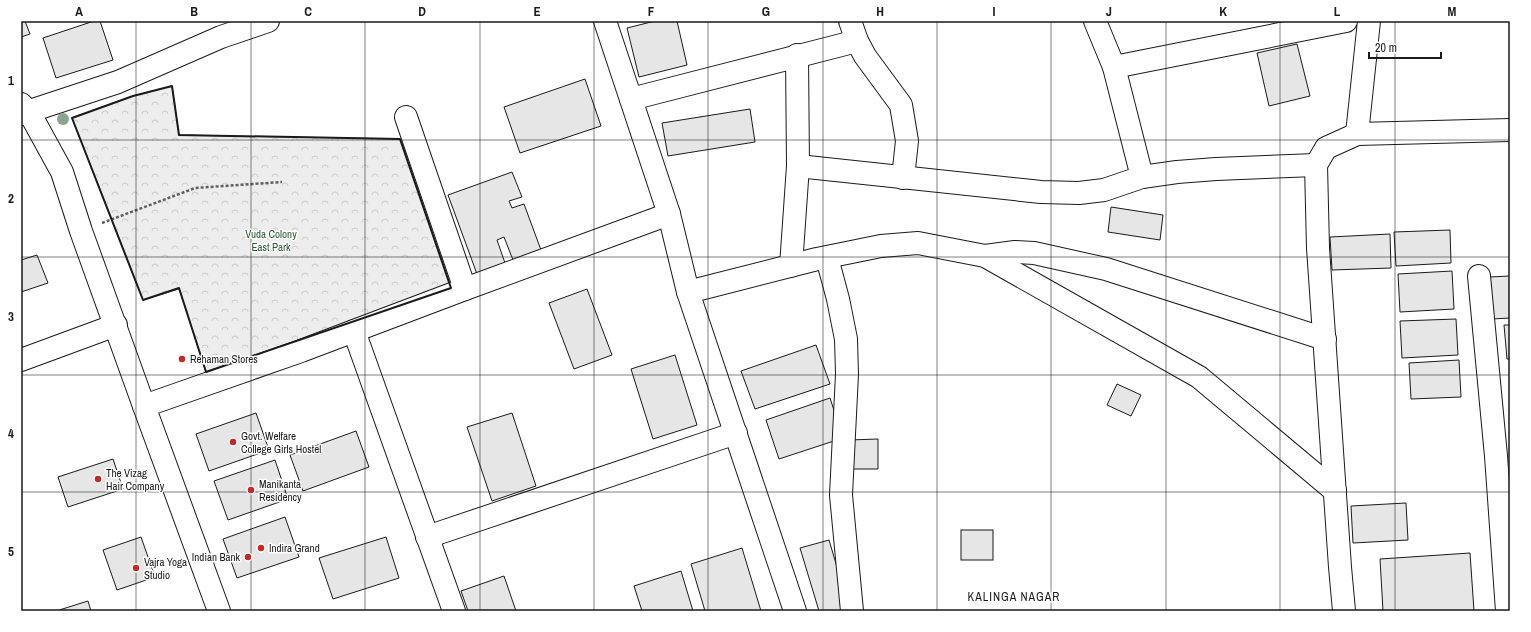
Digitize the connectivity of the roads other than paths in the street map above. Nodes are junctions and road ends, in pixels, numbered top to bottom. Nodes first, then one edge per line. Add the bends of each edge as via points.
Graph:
1 (268, 21) edge
2 (605, 21) edge
3 (1095, 21) edge
4 (1346, 21) edge
5 (1369, 21) edge
6 (854, 31) edge
7 (797, 55) junction
8 (1114, 67) junction
9 (631, 99) junction
10 (24, 110) edge
11 (406, 117) dead end
12 (1510, 130) edge
13 (1357, 134) junction
14 (1316, 165) junction
15 (798, 166) junction
16 (1142, 177) junction
17 (903, 178) junction
18 (669, 214) junction
19 (985, 256) junction
20 (827, 258) junction
21 (791, 266) junction
22 (1479, 276) dead end
23 (465, 289) junction
24 (688, 292) junction
25 (116, 326) junction
26 (354, 331) junction
27 (1325, 339) junction
28 (21, 360) edge
29 (144, 406) junction
30 (736, 433) junction
31 (1335, 491) junction
32 (1506, 523) edge
33 (428, 537) junction
34 (219, 611) edge
35 (454, 611) edge
36 (795, 611) edge
37 (852, 611) edge
38 (1344, 611) edge
39 (1507, 611) edge

1 - 10 street via 221,37 118,82
2 - 9 street
3 - 8 street
4 - 8 street
5 - 13 street
6 - 7 street
6 - 17 street via 865,56 901,105 907,140
7 - 9 street
7 - 15 street
8 - 16 street
9 - 18 street
10 - 25 street via 62,172
11 - 23 street
12 - 13 street
13 - 14 street via 1326,148
14 - 16 street via 1216,169
14 - 27 street via 1318,248
15 - 17 street
15 - 21 street
16 - 17 street via 1104,190 1079,193 1041,192
18 - 23 street
18 - 24 street
19 - 20 street via 918,243 881,246
19 - 27 street via 1015,252 1034,253 1106,270
19 - 31 street via 1199,377
20 - 21 street
20 - 37 street via 846,339 847,374 841,495
21 - 24 street
22 - 32 street
23 - 26 street
24 - 30 street
25 - 28 street
25 - 29 street
26 - 29 street
26 - 33 street
27 - 31 street
29 - 34 street
30 - 33 street
30 - 36 street
31 - 38 street
32 - 39 street
33 - 35 street

